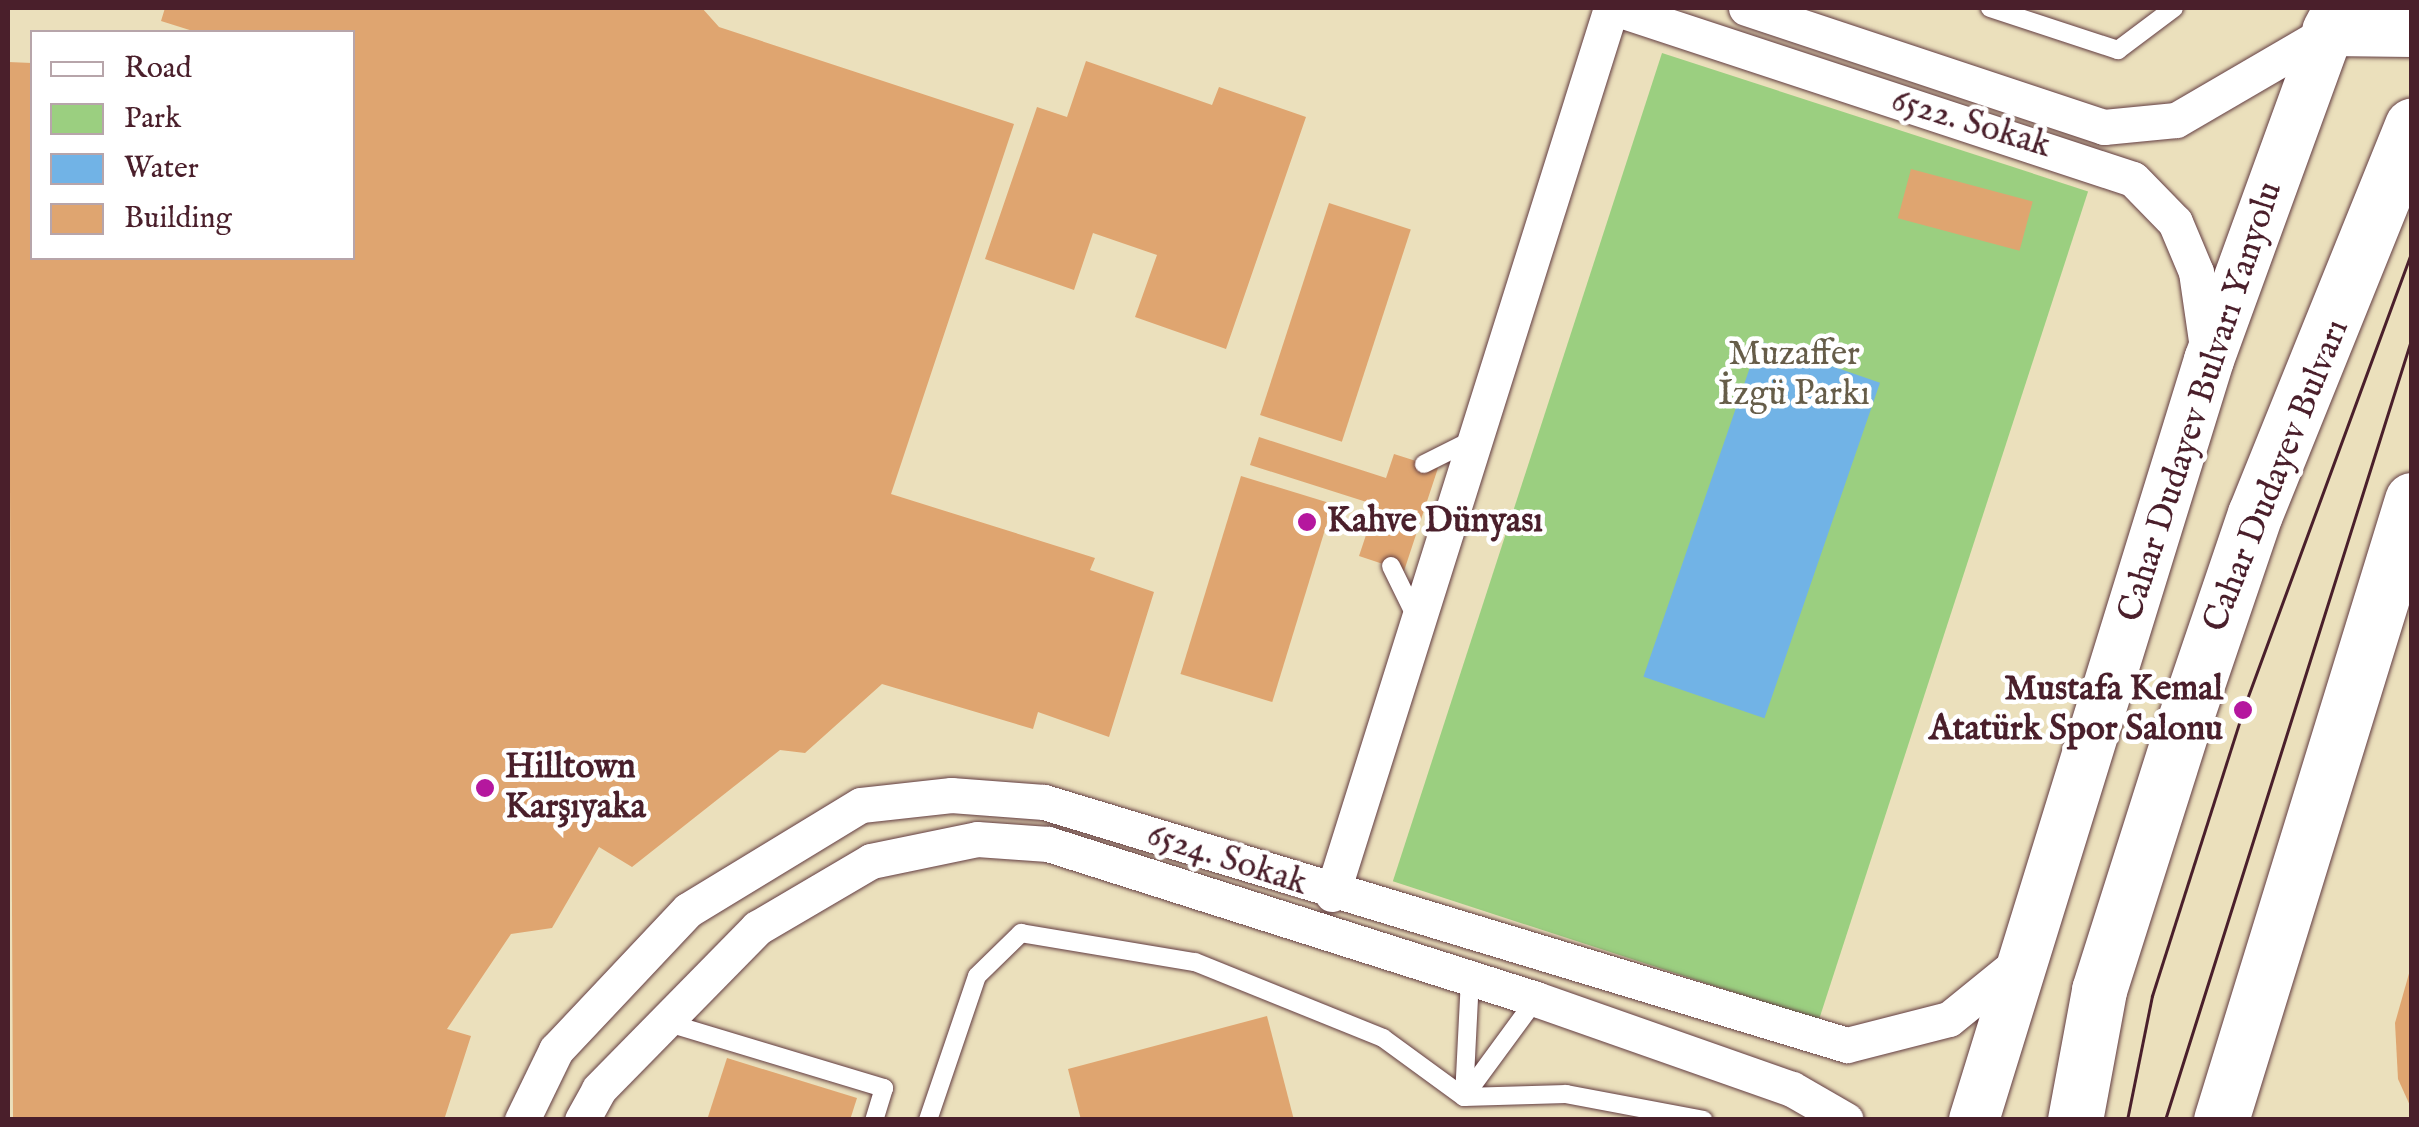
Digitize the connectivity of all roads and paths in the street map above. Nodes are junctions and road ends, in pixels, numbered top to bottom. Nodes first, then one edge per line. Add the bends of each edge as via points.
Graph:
1 (1613, 8) edge
2 (1746, 8) edge
3 (1990, 8) edge
4 (2174, 8) edge
5 (2335, 19) edge
6 (2412, 32) edge
7 (2412, 125) edge
8 (2210, 360) junction
9 (1476, 438) junction
10 (1424, 464) dead end
11 (2412, 500) edge
12 (1390, 566) dead end
13 (2392, 608) edge
14 (1418, 621) junction
15 (1332, 894) junction
16 (2023, 959) junction
17 (1470, 978) junction
18 (1536, 1000) junction
19 (665, 1022) junction
20 (1464, 1097) junction
21 (522, 1120) edge
22 (582, 1120) edge
23 (874, 1120) edge
24 (928, 1120) edge
25 (1704, 1120) edge
26 (1846, 1120) edge
27 (1974, 1120) edge
28 (2075, 1120) edge
29 (2221, 1120) edge

1 - 8 street, 6522. Sokak via 2133,179 2176,222 2196,272
1 - 9 street
2 - 5 street, 6522. Sokak via 2104,127 2176,120
3 - 4 lane via 2118,50
5 - 6 street
5 - 8 street, Cahar Dudayev Bulvarı Yanyolu
7 - 28 main road, Cahar Dudayev Bulvarı via 2255,514 2181,730 2099,990
8 - 16 street, Cahar Dudayev Bulvarı Yanyolu
9 - 10 lane
9 - 14 street
11 - 13 main road
12 - 14 lane
13 - 29 main road
14 - 15 street
15 - 16 street, 6524. Sokak via 1847,1044 1949,1019
15 - 21 street, 6524. Sokak via 1044,802 951,795 861,805 688,910 556,1050
16 - 27 street, Cahar Dudayev Bulvarı Yanyolu
17 - 18 street, 6524. Sokak
17 - 19 street, 6524. Sokak via 1048,844 977,839 872,860 820,885 757,928
17 - 20 lane
18 - 20 lane
18 - 26 street, 6524. Sokak via 1792,1089
19 - 22 street, 6524. Sokak
19 - 23 lane via 884,1088
20 - 24 lane via 1383,1038 1194,962 1021,933 977,976
20 - 25 lane via 1566,1094

